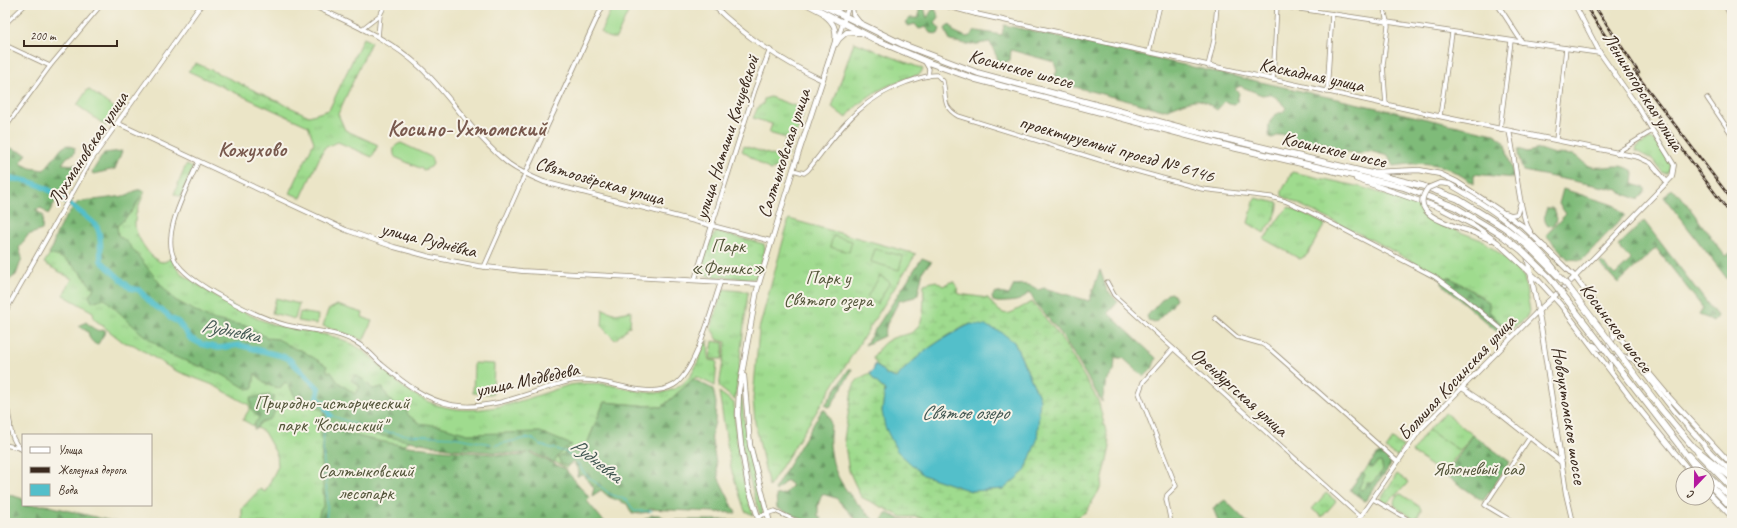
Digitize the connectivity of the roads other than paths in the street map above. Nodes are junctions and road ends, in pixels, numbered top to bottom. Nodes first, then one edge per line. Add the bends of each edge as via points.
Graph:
1 (101, 5) edge
2 (201, 5) edge
3 (312, 5) edge
4 (385, 5) edge
5 (603, 5) edge
6 (713, 5) edge
7 (809, 5) edge
8 (822, 5) edge
9 (848, 5) edge
10 (943, 5) edge
11 (974, 5) edge
12 (1160, 5) edge
13 (1217, 5) edge
14 (1276, 5) edge
15 (1383, 5) edge
16 (1498, 5) edge
17 (1574, 5) edge
18 (1725, 5) edge
19 (22, 6) edge
20 (831, 10) junction
21 (821, 12) junction
22 (976, 14) junction
23 (1332, 14) junction
24 (380, 15) junction
25 (844, 17) junction
26 (1732, 19) edge
27 (1387, 22) junction
28 (5, 24) edge
29 (842, 24) junction
30 (362, 29) junction
31 (868, 29) junction
32 (1452, 33) junction
33 (865, 35) junction
34 (378, 37) junction
35 (1511, 41) junction
36 (836, 42) junction
37 (1522, 42) junction
38 (5, 45) edge
39 (1566, 48) junction
40 (770, 50) junction
41 (1149, 52) junction
42 (1600, 52) junction
43 (923, 60) junction
44 (50, 66) junction
45 (938, 66) junction
46 (1208, 66) junction
47 (929, 69) junction
48 (928, 76) junction
49 (822, 80) junction
50 (1273, 80) junction
51 (1327, 92) junction
52 (1707, 98) dead end
53 (1386, 105) junction
54 (1440, 116) junction
55 (117, 123) junction
56 (5, 128) edge
57 (1500, 129) junction
58 (1509, 131) junction
59 (1652, 132) junction
60 (1732, 135) edge
61 (1556, 140) junction
62 (1616, 153) junction
63 (198, 162) junction
64 (793, 170) junction
65 (1363, 172) junction
66 (525, 174) junction
67 (1343, 174) junction
68 (1667, 182) junction
69 (1521, 199) junction
70 (1503, 212) junction
71 (711, 225) junction
72 (1534, 236) junction
73 (771, 241) junction
74 (1498, 243) junction
75 (1546, 248) junction
76 (484, 267) junction
77 (1530, 272) junction
78 (1574, 277) junction
79 (695, 279) junction
80 (721, 281) junction
81 (1107, 282) dead end
82 (759, 284) junction
83 (1567, 285) junction
84 (1553, 296) junction
85 (5, 312) edge
86 (1537, 312) junction
87 (1215, 318) dead end
88 (1612, 328) junction
89 (1511, 337) junction
90 (1619, 337) junction
91 (1590, 343) junction
92 (1173, 350) junction
93 (744, 362) junction
94 (1635, 362) junction
95 (1611, 372) junction
96 (1462, 388) junction
97 (5, 398) edge
98 (10, 424) junction
99 (5, 434) edge
100 (1530, 437) junction
101 (5, 445) edge
102 (1679, 445) junction
103 (1693, 447) junction
104 (22, 449) edge
105 (1721, 455) junction
106 (1398, 462) junction
107 (1562, 463) junction
108 (1732, 465) edge
109 (1685, 466) edge
110 (1694, 466) edge
111 (1699, 466) edge
112 (1732, 472) edge
113 (1732, 478) edge
114 (1715, 482) edge
115 (1715, 482) edge
116 (1732, 488) edge
117 (1715, 491) edge
118 (1373, 499) junction
119 (1715, 499) edge
120 (1732, 499) edge
121 (1732, 508) edge
122 (767, 514) junction
123 (757, 517) junction
124 (1360, 517) junction
125 (1732, 517) edge
126 (760, 523) edge
127 (770, 523) edge
128 (801, 523) edge
129 (1171, 523) edge
130 (1356, 523) edge
131 (1414, 523) edge
132 (1516, 523) edge
133 (1573, 523) edge

1 - 44 street
2 - 55 street, Лухмановская улица
3 - 30 street, Святоозёрская улица
4 - 24 street
5 - 66 street
6 - 40 street
7 - 21 main road, Косинское шоссе
8 - 20 main road, Косинское шоссе
9 - 20 street
9 - 25 street, Салтыковская улица
9 - 31 street via 855,17
10 - 22 street, Каскадная улица
11 - 22 street
12 - 41 street
13 - 46 street via 1214,40
14 - 23 street
14 - 50 street
15 - 27 street
16 - 37 street
17 - 42 street, Лениногорская улица
18 - 26 street
19 - 28 street
20 - 25 main road, Косинское шоссе
21 - 29 main road, Косинское шоссе
21 - 36 main road via 834,25
22 - 41 street, Каскадная улица
23 - 27 street
23 - 51 street
24 - 30 street
24 - 34 street
25 - 29 street, Салтыковская улица
25 - 31 main road, Косинское шоссе
27 - 32 street
27 - 53 street via 1383,65
29 - 33 main road, Косинское шоссе
29 - 36 street, Салтыковская улица
30 - 34 street, Святоозёрская улица
31 - 65 main road, Косинское шоссе via 930,56 978,73 1186,129
32 - 35 street
32 - 54 street
33 - 36 main road via 847,32
33 - 43 main road, Косинское шоссе
34 - 66 street, Святоозёрская улица via 401,51 419,67 491,148
35 - 37 street
35 - 57 street
36 - 49 main road, Салтыковская улица
37 - 39 street
38 - 44 street
39 - 42 street
39 - 61 street
40 - 49 street
40 - 71 street, улица Наташи Качуевской
41 - 46 street, Каскадная улица
42 - 59 street, Лениногорская улица
43 - 45 main road, Косинское шоссе
43 - 47 street
44 - 56 street
45 - 47 street
45 - 67 main road, Косинское шоссе via 993,85 1231,148
46 - 50 street, Каскадная улица
47 - 48 street
48 - 64 street via 903,84 867,101 808,170 804,173
48 - 89 street, проектируемый проезд № 6146 via 943,79 947,105 950,111 958,116 1202,189 1271,197 1306,210 1435,277
49 - 64 main road, Салтыковская улица
50 - 51 street, Каскадная улица
51 - 53 street, Каскадная улица
52 - 60 street
53 - 54 street, Каскадная улица
54 - 57 street, Каскадная улица
55 - 63 street, улица Руднёвка
55 - 85 street, Лухмановская улица via 76,186
57 - 58 street, Каскадная улица
58 - 61 street, Каскадная улица
58 - 69 street
59 - 62 street
59 - 68 street, Лениногорская улица via 1674,165 1672,177
61 - 62 street, Каскадная улица
62 - 68 street, Каскадная улица via 1647,160
63 - 76 street, улица Руднёвка via 367,238 431,257
63 - 80 street, улица Медведева via 170,234 172,254 184,272 228,300 260,316 350,339 409,387 451,405 478,406 499,403 564,382 580,380 607,382 646,391 657,391 673,385 680,381 690,367
64 - 73 main road, Салтыковская улица
65 - 70 main road via 1434,172 1452,179
65 - 83 main road, Косинское шоссе, bridge via 1439,191 1474,208 1505,228 1537,254
66 - 71 street, Святоозёрская улица via 544,182
66 - 76 street
67 - 74 main road via 1445,210 1475,226
67 - 102 main road, Косинское шоссе, bridge via 1403,187 1430,196 1469,214 1521,250 1550,278
68 - 78 street, Лениногорская улица
69 - 70 street via 1517,214
69 - 72 street via 1527,226
70 - 72 main road
71 - 73 street, Святоозёрская улица
71 - 79 street, улица Наташи Качуевской
72 - 75 main road
73 - 82 main road, Салтыковская улица
74 - 77 main road
74 - 83 main road, bridge via 1429,215 1423,201 1428,188 1440,183 1449,184 1508,222 1531,242
75 - 77 main road, Новоухтомское шоссе via 1534,245 1530,248 1527,253
75 - 78 main road
76 - 79 street, улица Руднёвка
77 - 84 main road
77 - 86 main road, Новоухтомское шоссе
78 - 84 main road
78 - 88 main road
79 - 80 street, улица Руднёвка
80 - 82 street, улица Руднёвка
81 - 92 street, Оренбургская улица via 1112,294
82 - 93 main road, Салтыковская улица
83 - 103 main road, Косинское шоссе, bridge
84 - 86 main road
84 - 91 main road
86 - 89 street, Большая Косинская улица
86 - 107 main road, Новоухтомское шоссе
87 - 106 street via 1237,337 1262,344 1271,350
88 - 90 main road
88 - 91 main road via 1614,337 1608,347 1601,349
89 - 96 street, Большая Косинская улица
90 - 94 main road
90 - 105 main road
91 - 95 main road
92 - 124 street, Оренбургская улица
92 - 129 street via 1143,382 1139,393 1176,486 1166,498
93 - 122 main road, Салтыковская улица via 750,445
93 - 123 main road, Салтыковская улица via 738,416 748,486
94 - 95 street via 1622,354 1616,356 1610,363
94 - 112 main road, bridge via 1673,410 1712,454
95 - 109 main road
96 - 100 street
96 - 106 street, Большая Косинская улица via 1419,431
97 - 98 street
98 - 99 street
98 - 104 street via 13,439
100 - 107 street
100 - 132 street via 1485,505
101 - 104 street
102 - 110 main road
102 - 111 main road, Косинское шоссе
103 - 113 main road, bridge
103 - 116 main road, Косинское шоссе, bridge
105 - 108 main road
105 - 114 street via 1726,465 1725,474
106 - 118 street, Большая Косинская улица
107 - 133 main road, Новоухтомское шоссе
115 - 120 main road, Косинское шоссе, bridge
117 - 121 main road, bridge
118 - 124 street, Большая Косинская улица
118 - 131 street
119 - 125 main road
122 - 123 street
122 - 127 main road, Салтыковская улица
122 - 128 street via 775,511
123 - 126 main road, Салтыковская улица
124 - 130 street, Большая Косинская улица

